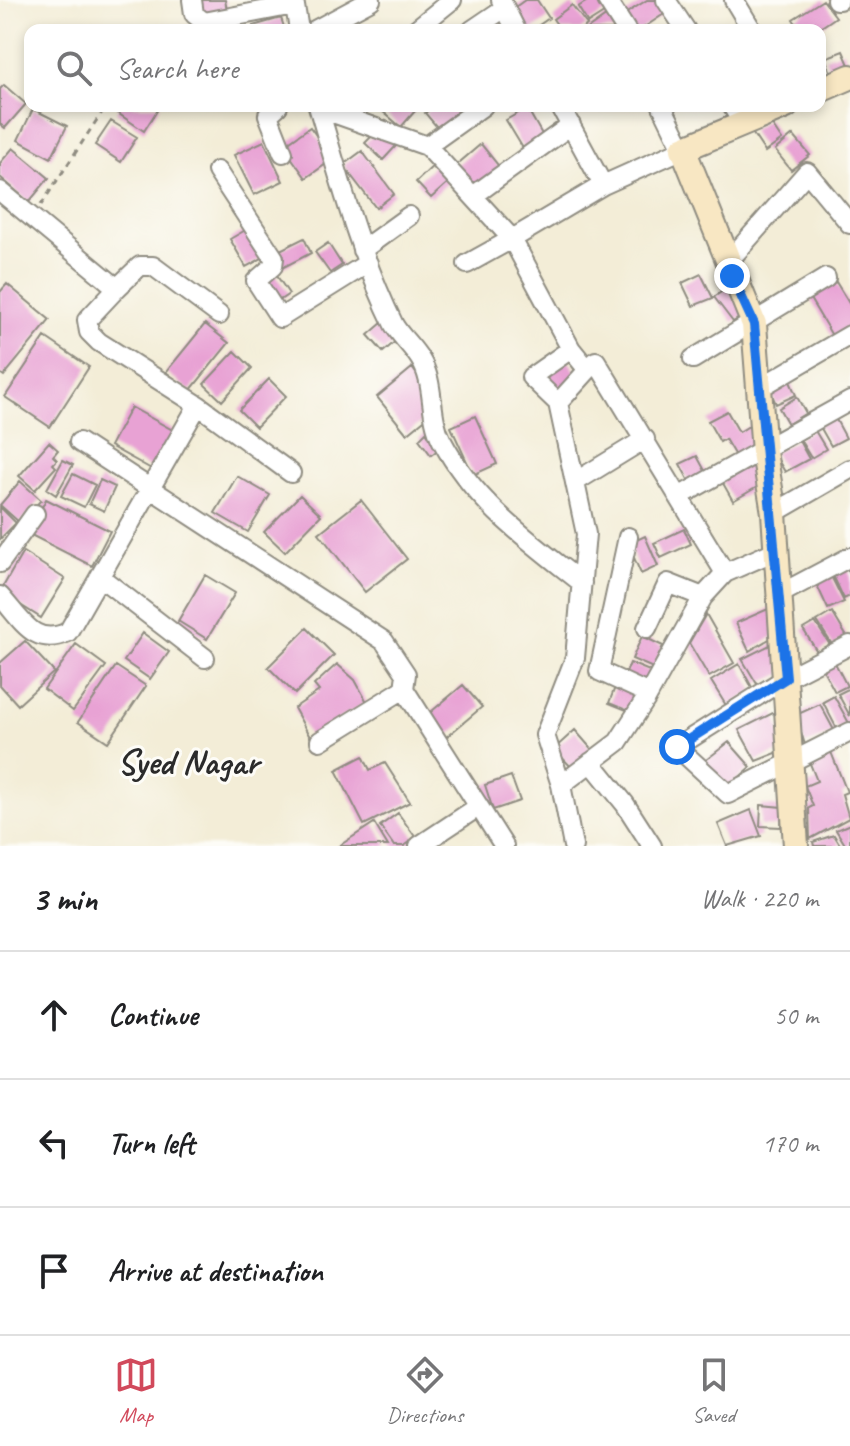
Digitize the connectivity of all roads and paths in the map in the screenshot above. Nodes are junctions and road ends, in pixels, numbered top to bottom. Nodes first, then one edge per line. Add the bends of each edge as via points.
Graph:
1 (192, 0) edge
2 (371, 0) edge
3 (452, 0) edge
4 (607, 0) edge
5 (666, 0) edge
6 (734, 0) edge
7 (294, 3) edge
8 (502, 4) edge
9 (298, 24) edge
10 (326, 24) edge
11 (422, 24) edge
12 (479, 24) edge
13 (513, 24) edge
14 (622, 24) edge
15 (682, 24) edge
16 (748, 24) edge
17 (850, 77) edge
18 (826, 87) edge
19 (102, 112) edge
20 (271, 112) edge
21 (320, 112) edge
22 (361, 112) edge
23 (475, 112) edge
24 (563, 112) edge
25 (665, 112) edge
26 (738, 116) edge
27 (571, 125) junction
28 (427, 146) junction
29 (683, 149) junction
30 (283, 153) dead end
31 (217, 171) dead end
32 (603, 185) junction
33 (0, 191) edge
34 (473, 196) junction
35 (409, 216) dead end
36 (32, 218) junction
37 (850, 224) edge
38 (512, 239) junction
39 (365, 256) junction
40 (727, 263) junction
41 (467, 264) dead end
42 (826, 278) dead end
43 (117, 288) junction
44 (219, 315) dead end
45 (754, 324) junction
46 (850, 335) edge
47 (571, 349) junction
48 (693, 359) dead end
49 (588, 370) junction
50 (761, 387) junction
51 (850, 401) edge
52 (558, 403) junction
53 (198, 405) junction
54 (645, 439) junction
55 (79, 442) dead end
56 (764, 452) junction
57 (850, 469) edge
58 (291, 473) dead end
59 (575, 482) junction
60 (153, 489) junction
61 (680, 496) junction
62 (774, 513) junction
63 (35, 514) dead end
64 (628, 537) dead end
65 (775, 551) junction
66 (850, 557) edge
67 (0, 563) edge
68 (725, 573) junction
69 (100, 577) junction
70 (582, 583) junction
71 (780, 594) junction
72 (0, 596) edge
73 (703, 597) junction
74 (647, 628) dead end
75 (850, 645) edge
76 (205, 658) dead end
77 (786, 678) junction
78 (404, 689) junction
79 (649, 694) junction
80 (850, 732) edge
81 (320, 741) dead end
82 (793, 760) junction
83 (591, 762) junction
84 (561, 785) junction
85 (478, 807) junction
86 (419, 846) edge
87 (504, 846) edge
88 (573, 846) edge
89 (652, 846) edge
90 (796, 846) edge

1 - 7 street via 194,14 204,22
2 - 10 street
3 - 11 street
4 - 14 street
5 - 15 street
6 - 16 street
7 - 9 street
8 - 12 street
8 - 13 street
17 - 18 street
19 - 36 path
20 - 30 street via 268,115
21 - 39 street
22 - 28 street
23 - 28 street
24 - 27 street
25 - 29 street
26 - 29 street
27 - 32 street
27 - 34 street
28 - 34 street
29 - 32 street
29 - 40 street
31 - 39 street via 274,258 273,266 256,281 280,318
32 - 38 street
33 - 36 street
34 - 38 street
35 - 39 street
36 - 43 street
37 - 40 street via 807,172
38 - 41 street
38 - 47 street
39 - 70 street via 396,328 422,361 433,392 435,424 450,452 496,515
40 - 45 street
42 - 45 street
43 - 44 street via 140,266 153,266
43 - 53 street via 87,320 89,332
45 - 48 street
45 - 50 street
46 - 50 street
47 - 49 street
47 - 52 street via 531,377
49 - 52 street
49 - 54 street via 596,361
50 - 56 street
51 - 56 street
52 - 59 street
53 - 58 street
53 - 60 street
54 - 59 street
54 - 61 street
55 - 60 street
56 - 61 street
56 - 62 street
57 - 62 street
59 - 70 street via 586,534
60 - 69 street
60 - 78 street via 384,641 406,674
61 - 68 street
62 - 65 street
63 - 67 street
64 - 79 street via 599,671
65 - 68 street
65 - 71 street
66 - 71 street
68 - 73 street
69 - 72 street via 68,632 53,640 36,636
69 - 76 street
70 - 84 street via 575,658 545,735
71 - 77 street
73 - 74 street via 668,583
73 - 79 street
75 - 77 street
77 - 82 street
77 - 82 street via 677,747 728,794
78 - 81 street
78 - 85 street
79 - 83 street via 618,742
80 - 82 street
82 - 90 street
83 - 84 street
83 - 89 street
84 - 88 street
85 - 86 street
85 - 87 street

